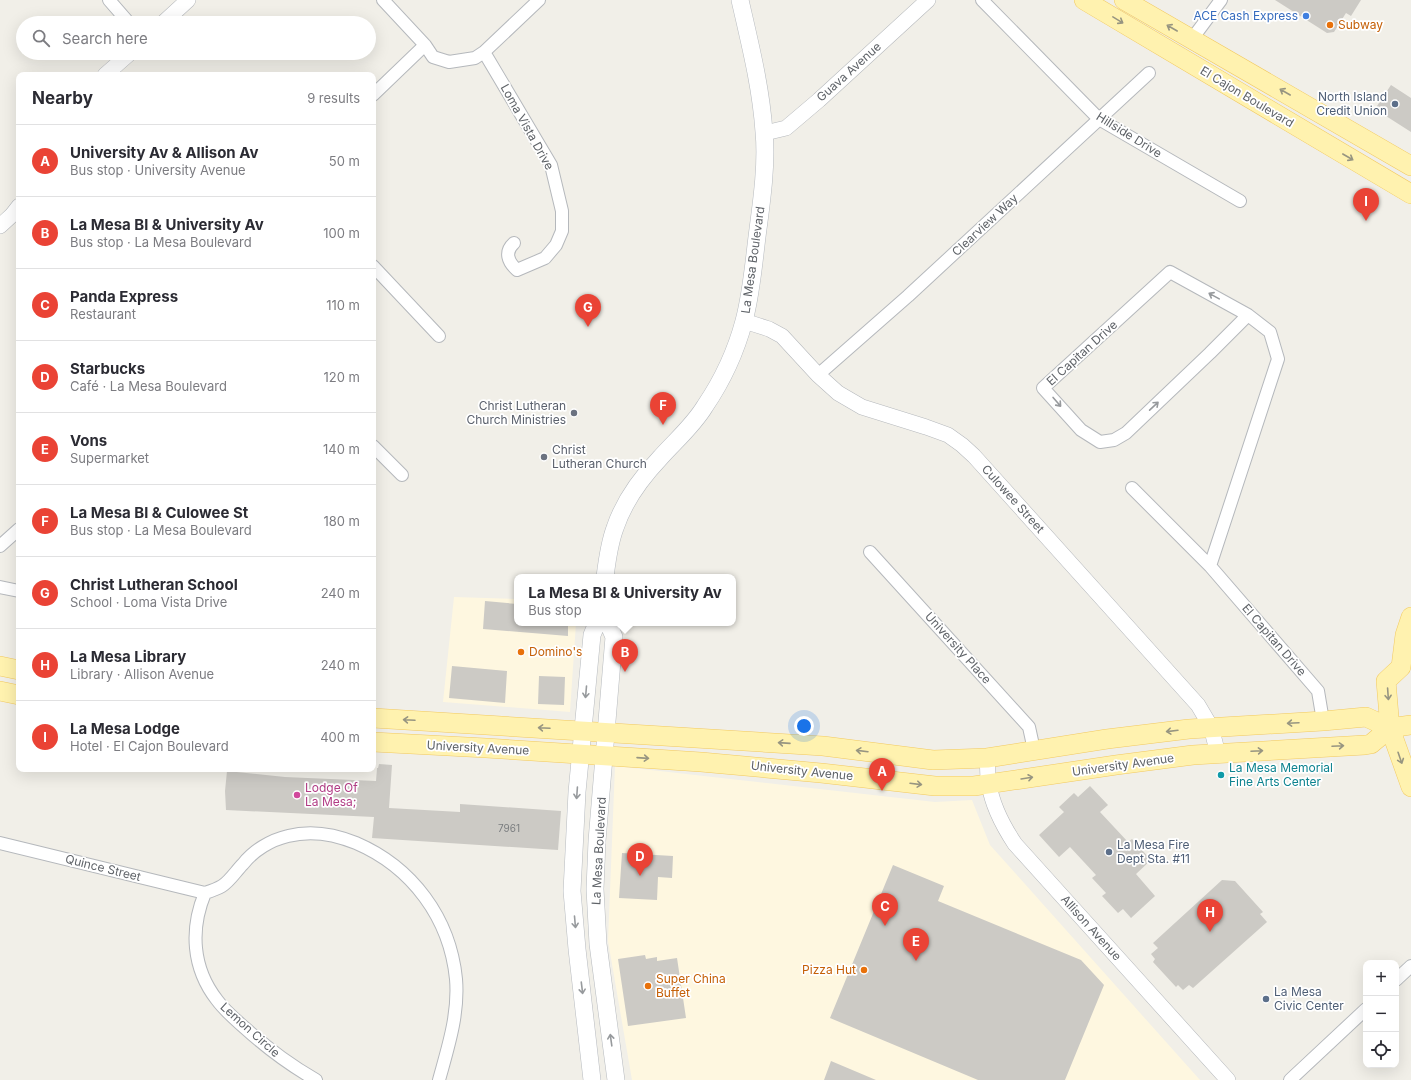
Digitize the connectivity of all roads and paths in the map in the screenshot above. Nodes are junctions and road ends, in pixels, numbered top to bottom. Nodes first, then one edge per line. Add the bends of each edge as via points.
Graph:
1 (109, 0) edge
2 (188, 0) edge
3 (383, 0) edge
4 (540, 0) edge
5 (740, 0) edge
6 (928, 0) edge
7 (982, 0) edge
8 (1084, 0) edge
9 (1124, 0) edge
10 (1221, 0) edge
11 (123, 16) edge
12 (171, 16) edge
13 (1192, 39) junction
14 (424, 45) junction
15 (484, 52) junction
16 (122, 60) edge
17 (108, 72) edge
18 (1149, 73) dead end
19 (376, 92) edge
20 (1319, 112) junction
21 (1099, 119) junction
22 (765, 133) junction
23 (1315, 138) junction
24 (1411, 166) edge
25 (1411, 194) edge
26 (1240, 201) dead end
27 (16, 210) edge
28 (0, 226) edge
29 (514, 243) dead end
30 (376, 270) edge
31 (1248, 315) junction
32 (744, 321) junction
33 (439, 336) dead end
34 (818, 375) junction
35 (376, 449) edge
36 (402, 475) dead end
37 (1132, 488) dead end
38 (16, 532) edge
39 (0, 546) edge
40 (870, 552) dead end
41 (1210, 566) junction
42 (605, 574) edge
43 (0, 587) edge
44 (16, 590) edge
45 (1411, 618) edge
46 (596, 626) edge
47 (609, 626) edge
48 (0, 666) edge
49 (16, 669) edge
50 (1406, 673) edge
51 (0, 691) edge
52 (16, 694) edge
53 (376, 718) edge
54 (1323, 721) junction
55 (1411, 725) edge
56 (1211, 728) junction
57 (1390, 728) junction
58 (583, 730) junction
59 (606, 732) junction
60 (376, 742) edge
61 (1034, 750) junction
62 (581, 754) junction
63 (1218, 754) junction
64 (604, 756) junction
65 (987, 758) junction
66 (989, 784) junction
67 (1411, 787) edge
68 (0, 843) edge
69 (205, 893) junction
70 (1411, 966) edge
71 (1399, 978) edge
72 (1363, 1012) edge
73 (316, 1080) edge
74 (440, 1080) edge
75 (592, 1080) edge
76 (613, 1080) edge
77 (1228, 1080) edge
78 (1290, 1080) edge

1 - 11 street
2 - 12 street
3 - 14 street
4 - 15 street
5 - 22 main road, La Mesa Boulevard via 760,90
6 - 22 street, Guava Avenue via 786,128
7 - 21 street, Hillside Drive
8 -> 23 main road, El Cajon Boulevard
13 -> 9 main road, El Cajon Boulevard
10 - 13 street
20 -> 13 main road, El Cajon Boulevard
14 - 15 street via 433,57 449,62 475,58
14 - 19 street
15 - 29 street, Loma Vista Drive via 551,165 562,211 562,231 556,245 545,258 517,270 511,264 508,255 509,247
16 - 17 street
18 - 21 street, Clearview Way
20 - 23 main road
20 - 24 main road, El Cajon Boulevard
21 - 26 street, Hillside Drive
21 - 34 street, Clearview Way via 908,296
22 - 32 main road, La Mesa Boulevard via 762,200
23 -> 25 main road, El Cajon Boulevard
27 - 28 street
30 - 33 street
31 -> 31 street, El Capitan Drive via 1170,272 1044,388 1081,430 1100,442 1114,440 1126,433
31 - 41 street, El Capitan Drive via 1270,332 1278,359
32 - 34 street, Culowee Street via 782,336
32 - 42 main road, La Mesa Boulevard via 726,368 705,407 691,426 638,482 614,528
34 - 56 street, Culowee Street via 838,393 862,407 948,435 962,445 1198,705
35 - 36 street
37 - 41 street, El Capitan Drive
38 - 39 street
40 - 61 street, University Place via 1029,727
41 - 54 street, El Capitan Drive via 1318,691
43 - 44 street
45 - 50 main road via 1405,635
46 -> 58 main road, La Mesa Boulevard via 592,635
47 - 59 main road, La Mesa Boulevard via 614,637
48 - 49 main road
50 -> 57 main road via 1386,681
51 - 52 main road
58 -> 53 main road, University Avenue
54 -> 56 main road, University Avenue
54 - 57 main road, University Avenue via 1366,717
55 - 57 main road
56 -> 61 main road, University Avenue
56 - 63 street, Culowee Street
63 -> 57 main road, University Avenue via 1365,745 1371,744
57 -> 67 main road
58 - 59 main road, University Avenue
58 - 62 main road, La Mesa Boulevard
59 - 64 main road, La Mesa Boulevard
65 -> 59 main road, University Avenue via 932,760 823,746
60 - 62 main road, University Avenue
61 - 65 main road, University Avenue
62 - 64 main road, University Avenue
62 -> 75 main road, La Mesa Boulevard via 572,891
66 -> 63 main road, University Avenue via 1116,765
64 -> 66 main road, University Avenue via 806,771 935,786
76 -> 64 main road, La Mesa Boulevard via 598,944 595,889
65 - 66 street, Allison Avenue
66 - 77 street, Allison Avenue via 995,804 1014,844
68 - 69 street, Quince Street
69 - 73 street, Lemon Circle via 196,920 195,945 200,969 210,991 225,1009 261,1042 291,1066
69 - 74 street via 222,886 244,862 264,846 296,834 318,832 351,841 377,853 396,866 430,903 445,932 454,964 457,997 455,1014
70 - 71 street
72 - 78 street

